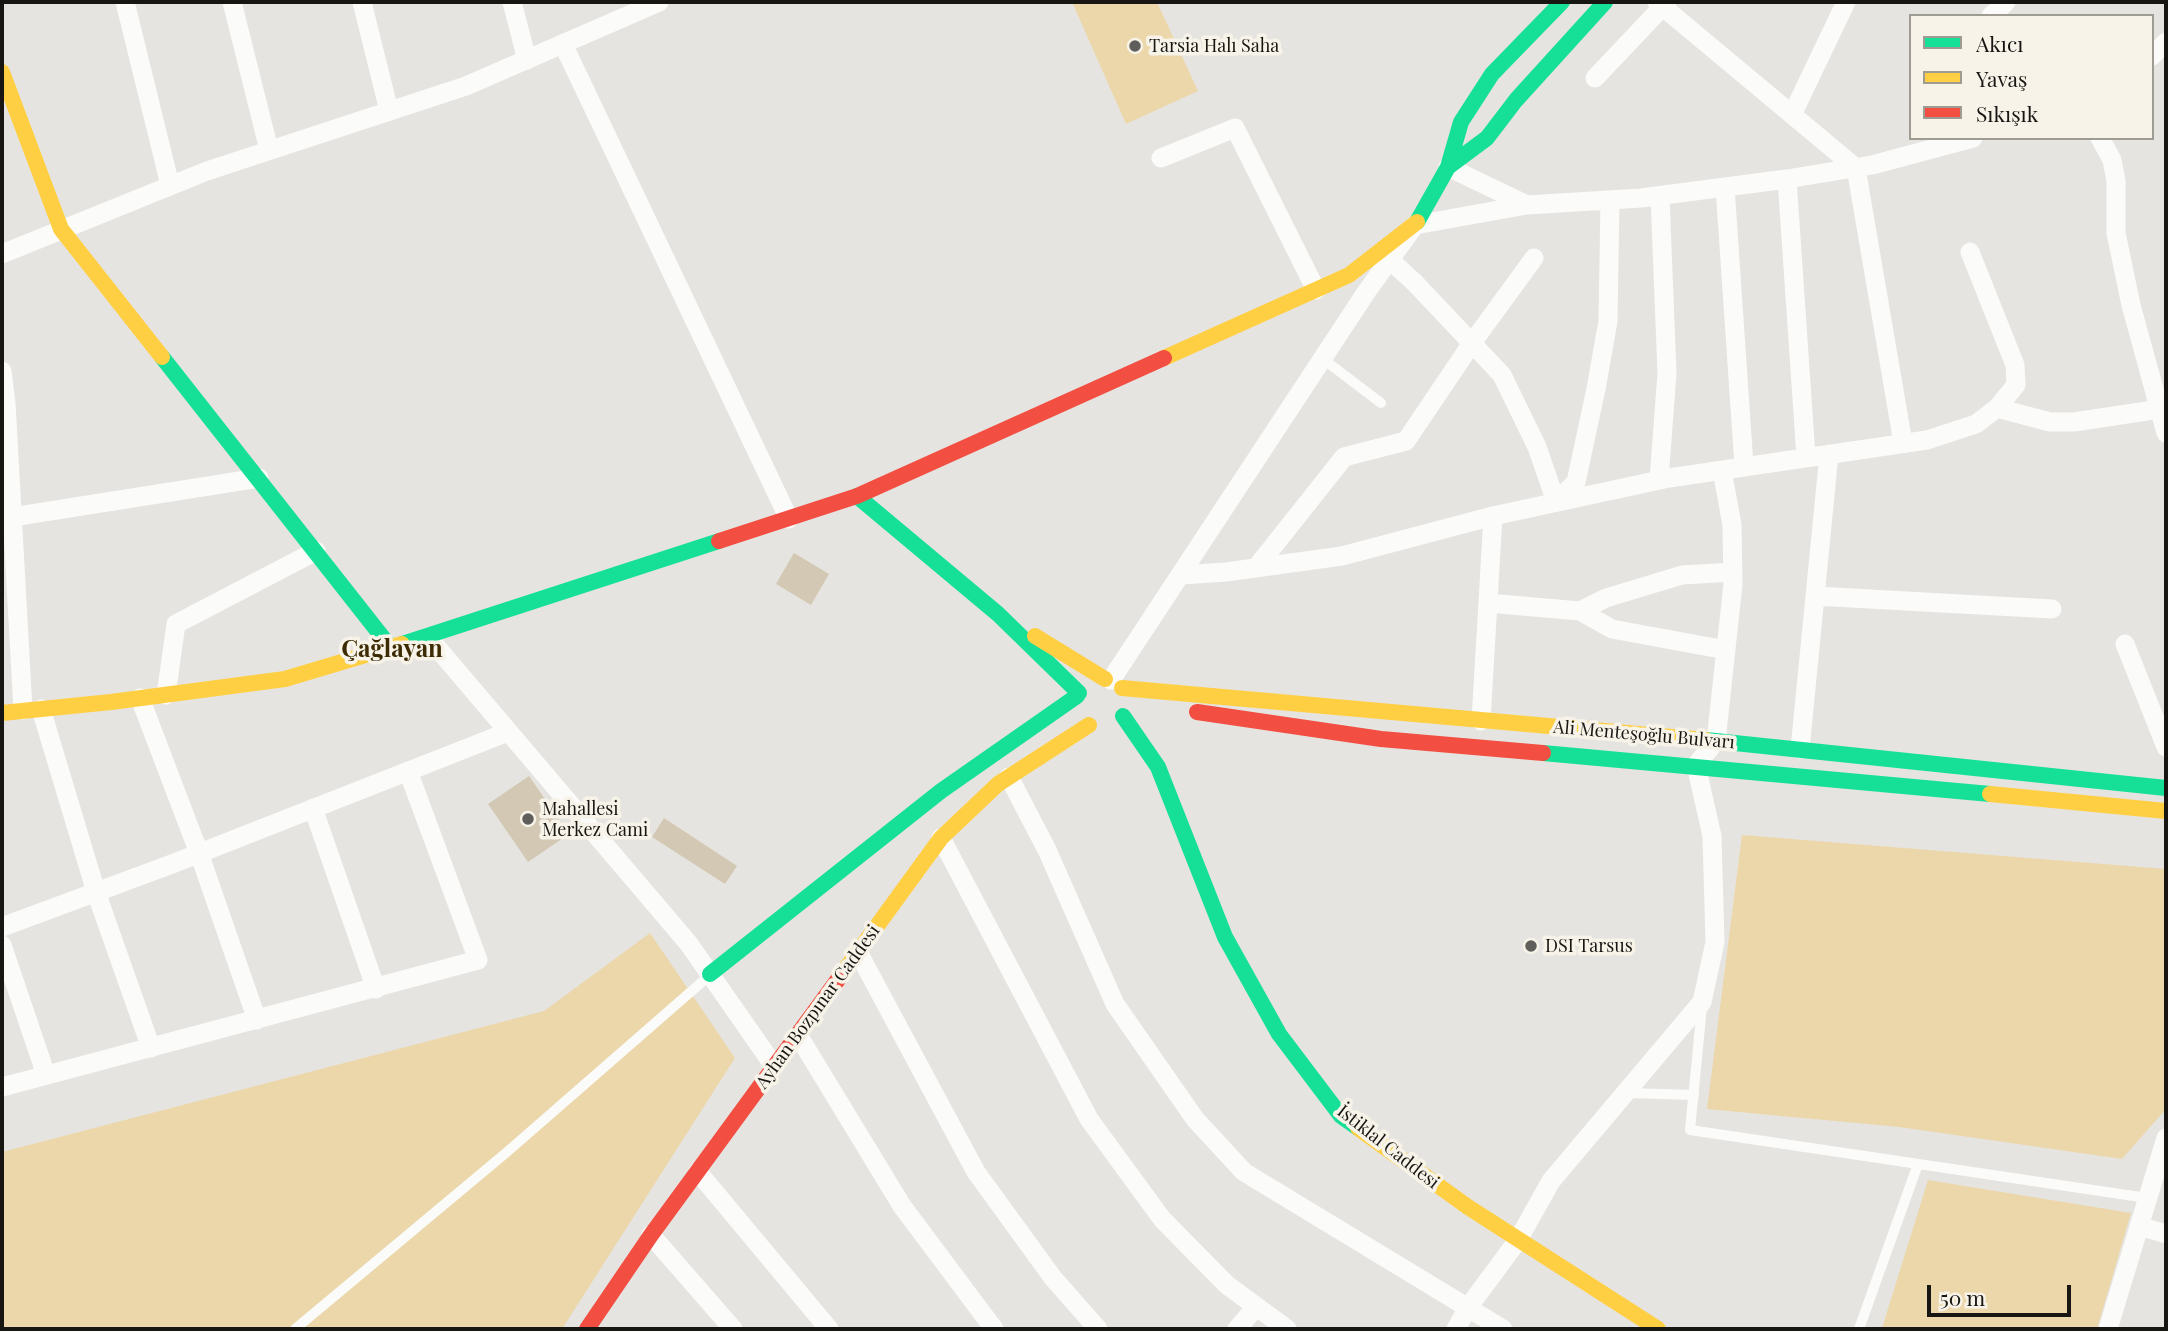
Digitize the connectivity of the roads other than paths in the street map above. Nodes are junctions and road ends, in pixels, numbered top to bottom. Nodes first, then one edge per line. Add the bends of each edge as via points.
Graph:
1 (125, 2) edge
2 (232, 2) edge
3 (362, 2) edge
4 (512, 2) edge
5 (659, 2) edge
6 (1605, 2) edge
7 (1846, 2) edge
8 (2006, 2) edge
9 (1662, 3) edge
10 (1555, 4) edge
11 (622, 9) edge
12 (1993, 14) edge
13 (563, 44) junction
14 (527, 60) junction
15 (2, 72) edge
16 (1595, 78) dead end
17 (389, 111) junction
18 (1792, 115) junction
19 (2101, 140) edge
20 (1947, 142) edge
21 (269, 150) junction
22 (1161, 158) dead end
23 (1448, 167) junction
24 (1856, 168) junction
25 (1787, 179) junction
26 (170, 185) junction
27 (1726, 187) junction
28 (1660, 196) junction
29 (1610, 200) junction
30 (1527, 205) junction
31 (1415, 225) junction
32 (61, 229) junction
33 (1970, 252) dead end
34 (2, 254) edge
35 (1534, 258) dead end
36 (1390, 260) junction
37 (1316, 290) junction
38 (1472, 343) junction
39 (1323, 359) junction
40 (2, 371) edge
41 (2159, 373) edge
42 (1381, 402) dead end
43 (1997, 408) junction
44 (2160, 409) junction
45 (2166, 433) edge
46 (1903, 443) junction
47 (1829, 454) junction
48 (1806, 457) junction
49 (1744, 466) junction
50 (1722, 470) junction
51 (259, 478) junction
52 (1659, 480) junction
53 (857, 496) junction
54 (1556, 502) junction
55 (1493, 516) junction
56 (12, 517) junction
57 (789, 519) junction
58 (316, 551) junction
59 (1256, 568) junction
60 (1733, 572) junction
61 (1181, 575) junction
62 (1815, 596) junction
63 (1488, 603) junction
64 (2052, 609) dead end
65 (1580, 611) junction
66 (998, 614) junction
67 (428, 637) junction
68 (2125, 644) dead end
69 (391, 648) junction
70 (1726, 650) junction
71 (1117, 693) junction
72 (166, 695) junction
73 (1078, 695) junction
74 (140, 698) junction
75 (32, 710) junction
76 (2, 713) edge
77 (1481, 721) junction
78 (1089, 724) junction
79 (508, 732) junction
80 (1716, 741) junction
81 (2166, 747) edge
82 (1801, 749) junction
83 (1696, 765) junction
84 (408, 771) junction
85 (1009, 777) junction
86 (952, 783) junction
87 (2166, 788) edge
88 (313, 808) junction
89 (2166, 811) edge
90 (941, 838) junction
91 (199, 853) junction
92 (96, 892) junction
93 (2, 927) edge
94 (2, 945) edge
95 (858, 953) junction
96 (710, 974) junction
97 (376, 989) junction
98 (1702, 1002) junction
99 (257, 1020) junction
100 (797, 1035) junction
101 (151, 1048) junction
102 (774, 1066) junction
103 (46, 1075) junction
104 (2, 1087) edge
105 (1628, 1093) junction
106 (1693, 1095) junction
107 (2166, 1138) edge
108 (1918, 1164) junction
109 (698, 1172) junction
110 (2147, 1198) junction
111 (2139, 1226) junction
112 (2166, 1234) edge
113 (652, 1235) junction
114 (1518, 1240) junction
115 (1256, 1307) junction
116 (1467, 1309) junction
117 (295, 1329) edge
118 (587, 1329) edge
119 (733, 1329) edge
120 (829, 1329) edge
121 (994, 1329) edge
122 (1097, 1329) edge
123 (1237, 1329) edge
124 (1287, 1329) edge
125 (1456, 1329) edge
126 (1503, 1329) edge
127 (1658, 1329) edge
128 (1859, 1329) edge
129 (2108, 1329) edge

1 - 26 street
2 - 21 street
3 - 17 street
4 - 14 street
5 - 11 street
6 - 23 street via 1486,138
7 - 18 street
8 - 12 street
9 - 16 street
9 - 18 street
10 - 23 street via 1492,74 1461,122
11 - 13 street
13 - 14 street
13 - 57 street
14 - 17 street
15 - 32 street
17 - 21 street
18 - 24 street
19 - 41 street via 2116,181 2116,233 2131,305
20 - 24 street
21 - 26 street
22 - 37 street via 1235,128
23 - 30 street
23 - 31 street
24 - 25 street
24 - 46 street
25 - 27 street
25 - 48 street
26 - 32 street
27 - 28 street
27 - 49 street
28 - 29 street
28 - 52 street via 1667,373
29 - 30 street
29 - 54 street via 1608,321 1599,376 1576,482
30 - 31 street
31 - 36 street
31 - 37 street via 1349,275
32 - 34 street
32 - 51 street
33 - 43 street via 2015,365 2016,384
35 - 38 street
36 - 38 street
36 - 39 street
37 - 53 street
38 - 54 street via 1502,375 1537,447
38 - 59 street via 1406,441 1344,457
39 - 42 lane
39 - 61 street
40 - 56 street
41 - 44 street
43 - 44 street via 2050,422
43 - 46 street via 1976,424
44 - 45 street
46 - 47 street
47 - 48 street
47 - 62 street
48 - 49 street
49 - 50 street
50 - 52 street
50 - 60 street via 1732,525
51 - 56 street
51 - 58 street
52 - 54 street
53 - 57 street
53 - 66 street
54 - 55 street
55 - 59 street via 1342,556
55 - 63 street
56 - 75 street
57 - 67 street
58 - 69 street
58 - 72 street via 176,624
59 - 61 street
60 - 65 street via 1682,575 1606,598
60 - 70 street
61 - 71 street
62 - 64 street
62 - 82 street
63 - 65 street
63 - 77 street
65 - 70 street via 1612,629
66 - 71 street
66 - 73 street
67 - 69 street
67 - 79 street
68 - 81 street
69 - 72 street via 285,680
70 - 80 street
71 - 73 street via 1087,683
71 - 77 street, Ali Menteşoğlu Bulvarı
71 - 78 street via 1114,725
71 - 83 street, Ali Menteşoğlu Bulvarı via 1381,739
71 - 114 street, İstiklal Caddesi via 1158,767 1224,937 1279,1034 1341,1116
72 - 74 street
73 - 78 street via 1078,711
73 - 86 street
74 - 75 street
74 - 91 street
75 - 76 street
75 - 92 street
77 - 80 street, Ali Menteşoğlu Bulvarı
78 - 85 street, Ayhan Bozpınar Caddesi
79 - 84 street
79 - 96 street
80 - 82 street, Ali Menteşoğlu Bulvarı
80 - 83 street
82 - 87 street, Ali Menteşoğlu Bulvarı
83 - 89 street, Ali Menteşoğlu Bulvarı
83 - 98 street via 1712,836 1716,942
84 - 88 street
84 - 97 street via 478,960
85 - 90 street, Ayhan Bozpınar Caddesi
85 - 116 street via 1047,850 1115,1004 1195,1119 1244,1172
86 - 90 street
86 - 96 street
88 - 91 street
88 - 97 street
90 - 95 street, Ayhan Bozpınar Caddesi
90 - 115 street via 1089,1119 1162,1219 1227,1285
91 - 92 street
91 - 99 street
92 - 93 street
92 - 101 street
94 - 103 street
95 - 100 street, Ayhan Bozpınar Caddesi
95 - 122 street via 976,1172 1053,1278
96 - 102 street
96 - 117 lane
97 - 99 street
98 - 105 street
98 - 106 lane
99 - 101 street
100 - 102 street, Ayhan Bozpınar Caddesi
100 - 121 street via 902,1206
101 - 103 street
102 - 109 street, Ayhan Bozpınar Caddesi
103 - 104 street
105 - 106 lane
105 - 114 street via 1551,1181
106 - 108 lane via 1690,1130
107 - 110 street
108 - 110 lane
108 - 128 lane
109 - 113 street, Ayhan Bozpınar Caddesi
109 - 120 street
110 - 111 street
111 - 112 street
111 - 129 street
113 - 118 street, Ayhan Bozpınar Caddesi
113 - 119 street
114 - 116 street
114 - 127 street, İstiklal Caddesi
115 - 123 street
115 - 124 street
116 - 125 street
116 - 126 street

